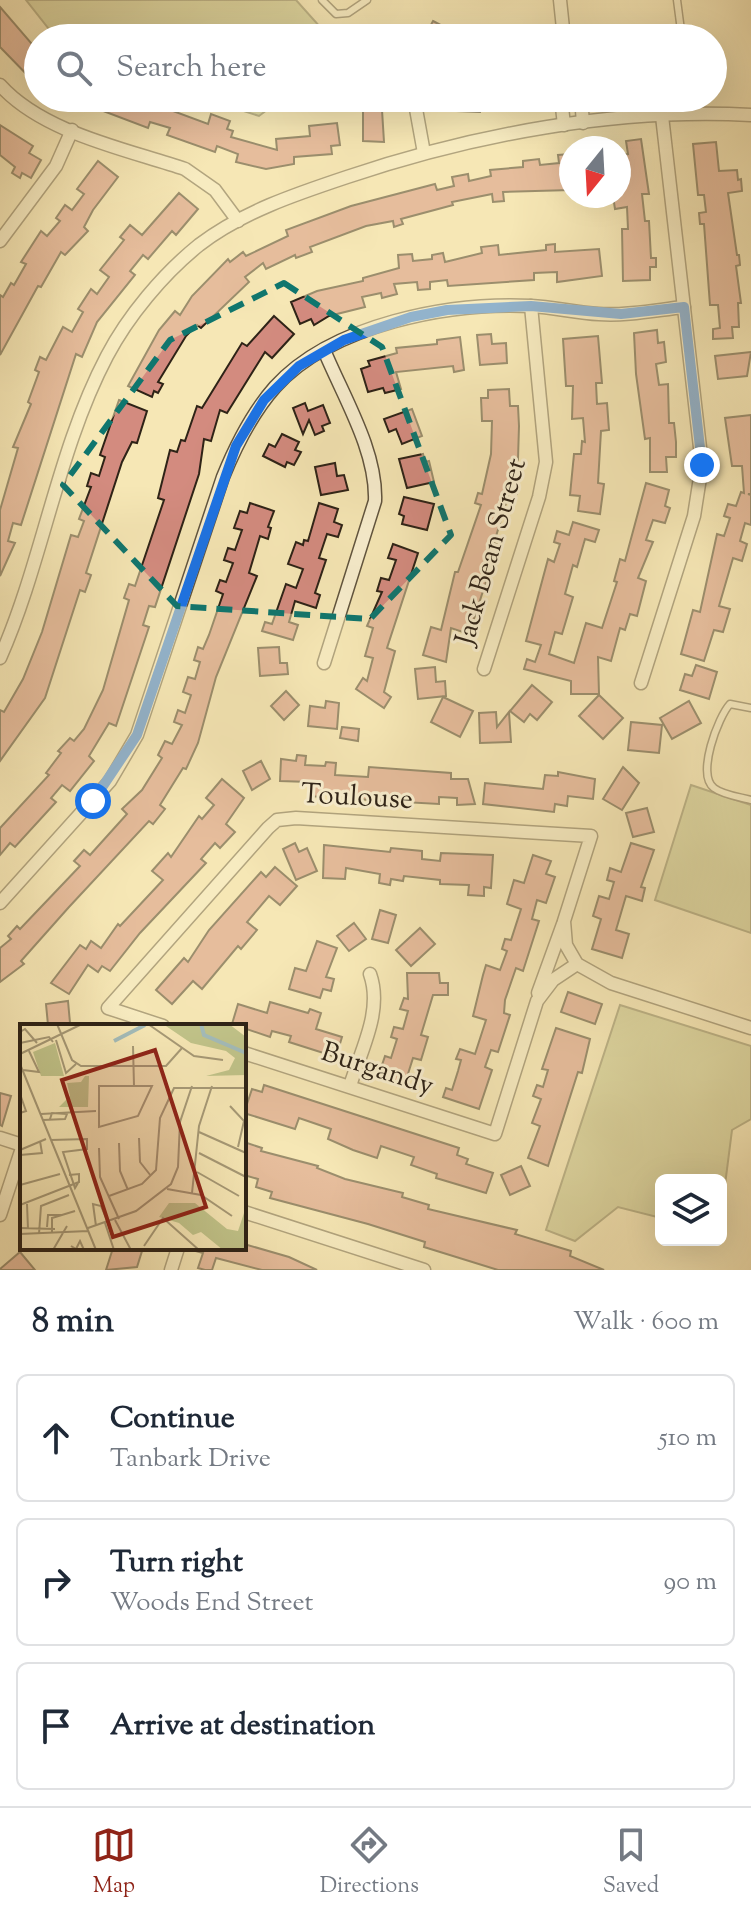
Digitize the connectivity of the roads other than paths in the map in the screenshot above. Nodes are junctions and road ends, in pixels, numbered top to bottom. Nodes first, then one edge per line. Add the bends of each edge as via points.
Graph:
1 (322, 0) edge
2 (367, 0) edge
3 (560, 0) edge
4 (677, 0) edge
5 (563, 24) edge
6 (680, 24) edge
7 (0, 85) edge
8 (24, 104) edge
9 (34, 112) edge
10 (417, 112) edge
11 (563, 112) edge
12 (582, 112) edge
13 (692, 114) joint
14 (662, 116) junction
15 (750, 117) edge
16 (583, 123) junction
17 (564, 125) junction
18 (72, 130) junction
19 (424, 153) junction
20 (238, 221) junction
21 (0, 241) edge
22 (531, 306) junction
23 (684, 307) junction
24 (324, 350) junction
25 (0, 658) edge
26 (324, 663) dead end
27 (484, 669) dead end
28 (641, 683) dead end
29 (751, 708) edge
30 (751, 800) edge
31 (0, 903) edge
32 (564, 921) junction
33 (577, 964) junction
34 (370, 974) dead end
35 (537, 1001) junction
36 (157, 1024) edge
37 (751, 1028) edge
38 (246, 1054) edge
39 (350, 1086) junction
40 (0, 1138) edge
41 (20, 1145) edge
42 (20, 1152) edge
43 (246, 1213) edge
44 (0, 1215) edge
45 (177, 1250) edge
46 (171, 1270) edge
47 (424, 1270) edge

1 - 2 lane via 336,14 348,13
3 - 5 street
4 - 6 lane
7 - 8 street
9 - 18 street
10 - 19 street
11 - 17 street
12 - 16 street
13 - 14 street
13 - 15 street
14 - 16 street
14 - 23 street
16 - 17 street
17 - 19 street
18 - 20 street via 185,169 215,190
18 - 21 street via 56,166
19 - 20 street via 297,193
20 - 25 street via 173,269 108,354 78,423
22 - 23 street via 599,314
22 - 24 street via 411,317
22 - 27 street, Jack Bean Street via 546,462
23 - 28 street via 701,481
24 - 26 street via 375,486 375,501
24 - 31 street via 277,385 236,446 147,709 125,758
29 - 30 lane via 730,704 722,713 706,763 707,780 714,789
32 - 33 street via 566,945
32 - 35 street
32 - 36 street, Toulouse via 591,836 277,820 108,1008
33 - 35 street via 553,980
33 - 37 street via 611,983
34 - 39 street via 375,1007
35 - 39 street, Burgandy via 495,1134
38 - 39 street, Burgandy
40 - 41 street
42 - 44 street
43 - 47 street
45 - 46 street

